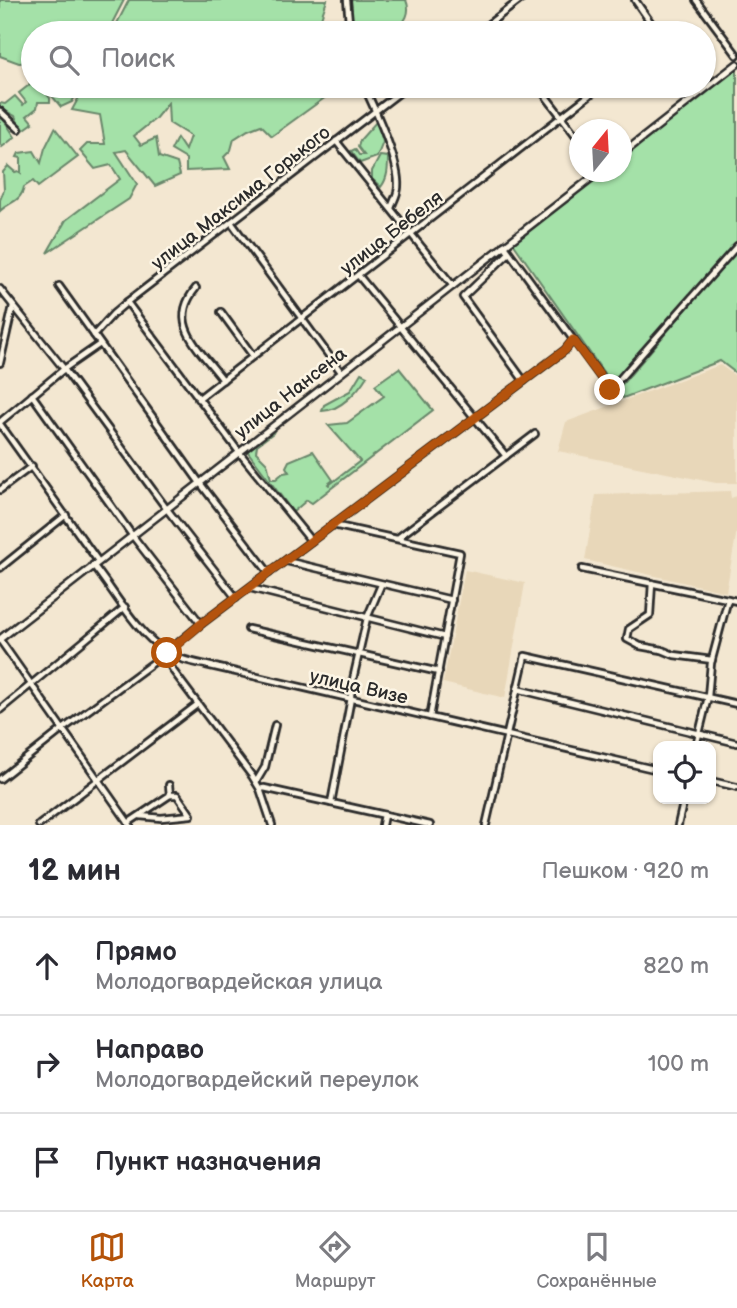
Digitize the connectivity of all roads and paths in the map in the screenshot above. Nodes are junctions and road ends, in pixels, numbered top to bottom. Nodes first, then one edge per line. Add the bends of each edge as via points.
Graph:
1 (347, 0) edge
2 (520, 0) edge
3 (635, 0) edge
4 (696, 0) edge
5 (349, 21) edge
6 (493, 21) edge
7 (650, 21) edge
8 (712, 21) edge
9 (716, 27) edge
10 (737, 55) edge
11 (737, 64) edge
12 (716, 80) edge
13 (369, 98) edge
14 (392, 98) edge
15 (547, 98) edge
16 (586, 98) edge
17 (693, 98) edge
18 (0, 111) edge
19 (375, 111) junction
20 (561, 117) junction
21 (569, 128) edge
22 (19, 129) dead end
23 (336, 141) junction
24 (632, 145) edge
25 (585, 182) edge
26 (391, 208) junction
27 (231, 222) junction
28 (412, 234) junction
29 (504, 245) junction
30 (737, 246) edge
31 (509, 253) junction
32 (358, 275) junction
33 (59, 286) dead end
34 (453, 286) junction
35 (196, 288) dead end
36 (0, 289) edge
37 (127, 302) junction
38 (13, 305) junction
39 (221, 312) dead end
40 (303, 317) junction
41 (400, 326) junction
42 (94, 335) junction
43 (3, 336) edge
44 (573, 340) junction
45 (100, 344) junction
46 (253, 356) junction
47 (0, 363) edge
48 (64, 369) junction
49 (341, 372) junction
50 (223, 380) junction
51 (524, 381) junction
52 (32, 395) junction
53 (198, 399) junction
54 (474, 419) junction
55 (0, 423) edge
56 (535, 434) dead end
57 (239, 452) junction
58 (506, 456) junction
59 (32, 466) junction
60 (200, 483) junction
61 (0, 491) edge
62 (166, 508) junction
63 (66, 515) junction
64 (332, 525) junction
65 (132, 535) junction
66 (398, 538) junction
67 (311, 541) junction
68 (286, 561) junction
69 (96, 563) junction
70 (0, 568) edge
71 (582, 569) dead end
72 (269, 573) junction
73 (652, 583) junction
74 (381, 584) junction
75 (250, 588) junction
76 (236, 598) junction
77 (728, 599) junction
78 (452, 600) junction
79 (737, 601) edge
80 (125, 607) junction
81 (367, 618) junction
82 (201, 624) junction
83 (248, 629) dead end
84 (445, 637) junction
85 (0, 639) edge
86 (166, 654) junction
87 (359, 654) junction
88 (712, 660) junction
89 (439, 672) junction
90 (32, 685) junction
91 (517, 689) junction
92 (708, 697) junction
93 (351, 698) junction
94 (198, 704) junction
95 (737, 704) edge
96 (0, 710) edge
97 (430, 717) junction
98 (275, 725) dead end
99 (63, 729) junction
100 (699, 732) junction
101 (507, 735) junction
102 (697, 741) edge
103 (737, 743) edge
104 (653, 769) edge
105 (0, 779) edge
106 (99, 780) junction
107 (256, 782) junction
108 (716, 782) edge
109 (169, 785) dead end
110 (737, 787) edge
111 (260, 789) junction
112 (170, 795) junction
113 (331, 803) junction
114 (683, 804) edge
115 (384, 815) junction
116 (139, 816) junction
117 (129, 824) edge
118 (39, 825) edge
119 (272, 825) edge
120 (382, 825) edge
121 (430, 825) edge
122 (486, 825) edge
123 (678, 825) edge

1 - 5 street
2 - 6 street
3 - 7 street
4 - 8 street
9 - 10 street
11 - 12 main road
13 - 19 street
14 - 19 street, улица Максима Горького
15 - 20 street
16 - 20 street, улица Бебеля
17 - 24 main road
18 - 22 street
19 - 23 street, улица Максима Горького
19 - 26 street via 397,174 398,190
20 - 21 street
20 - 28 street, улица Бебеля
23 - 26 street
23 - 27 street, улица Максима Горького
25 - 29 main road, улица Нансена
26 - 28 street
27 - 37 street, улица Максима Горького
27 - 40 street
28 - 32 street, улица Бебеля
28 - 34 street
29 - 31 street
29 - 34 main road, улица Нансена
30 - 44 street via 610,390
31 - 44 street
31 - 51 street via 463,297
32 - 40 street, улица Бебеля
32 - 41 street
33 - 42 street
34 - 41 main road, улица Нансена
35 - 50 street via 183,309 185,328
36 - 38 street
37 - 42 street, улица Максима Горького
37 - 53 street
38 - 43 street
38 - 48 street
39 - 46 street
40 - 46 street, улица Бебеля
40 - 49 street
41 - 49 main road, улица Нансена
41 - 54 street
42 - 45 street
43 - 47 street
44 - 51 street
45 - 48 street
45 - 60 street
46 - 50 street, улица Бебеля
48 - 52 street
48 - 62 street
49 - 57 main road, улица Нансена
50 - 53 street, улица Бебеля
51 - 54 street
52 - 55 street
52 - 65 street
53 - 57 street
54 - 58 street
54 - 64 street
55 - 59 street, улица Визе
56 - 58 street
57 - 60 main road, улица Нансена
57 - 67 street
58 - 66 street
59 - 61 street
59 - 63 street, улица Визе
60 - 62 main road, улица Нансена
60 - 72 street
62 - 65 main road, улица Нансена
62 - 76 street
63 - 69 street, улица Визе
63 - 70 street
64 - 66 street
64 - 67 street
65 - 69 main road, улица Нансена
65 - 82 street
66 - 78 street via 460,553
67 - 68 street
68 - 72 street
68 - 74 street
69 - 80 street, улица Визе
69 - 85 main road, улица Нансена
71 - 73 street
72 - 75 street
73 - 77 street
73 - 88 street via 650,615 629,629 628,639 674,655
74 - 78 street
74 - 81 street
75 - 76 street
75 - 81 street
76 - 82 street
77 - 79 street
77 - 88 street
78 - 84 street
80 - 86 street, улица Визе
80 - 90 street
81 - 84 street
81 - 87 street
82 - 86 street
83 - 87 street
84 - 89 street
85 - 90 street
86 - 93 street, улица Визе
86 - 94 street
86 - 99 street
87 - 89 street
87 - 93 street
88 - 92 street
89 - 97 street
90 - 96 street
90 - 99 street
91 - 92 street via 525,656
91 - 100 street
91 - 101 street
92 - 95 street
92 - 100 street
93 - 97 street, улица Визе
93 - 113 street
94 - 106 street
94 - 107 street
97 - 101 street, улица Визе
98 - 107 street via 265,767
99 - 105 street
99 - 106 street
100 - 102 street
100 - 103 street
101 - 104 street, улица Визе
101 - 122 street
106 - 117 street
106 - 118 street
107 - 111 street
108 - 110 street
109 - 112 street
111 - 113 street
111 - 119 street
112 - 116 street
112 - 116 street via 177,795 191,815
113 - 115 street
114 - 123 street
115 - 120 street
115 - 121 street
116 - 117 street

